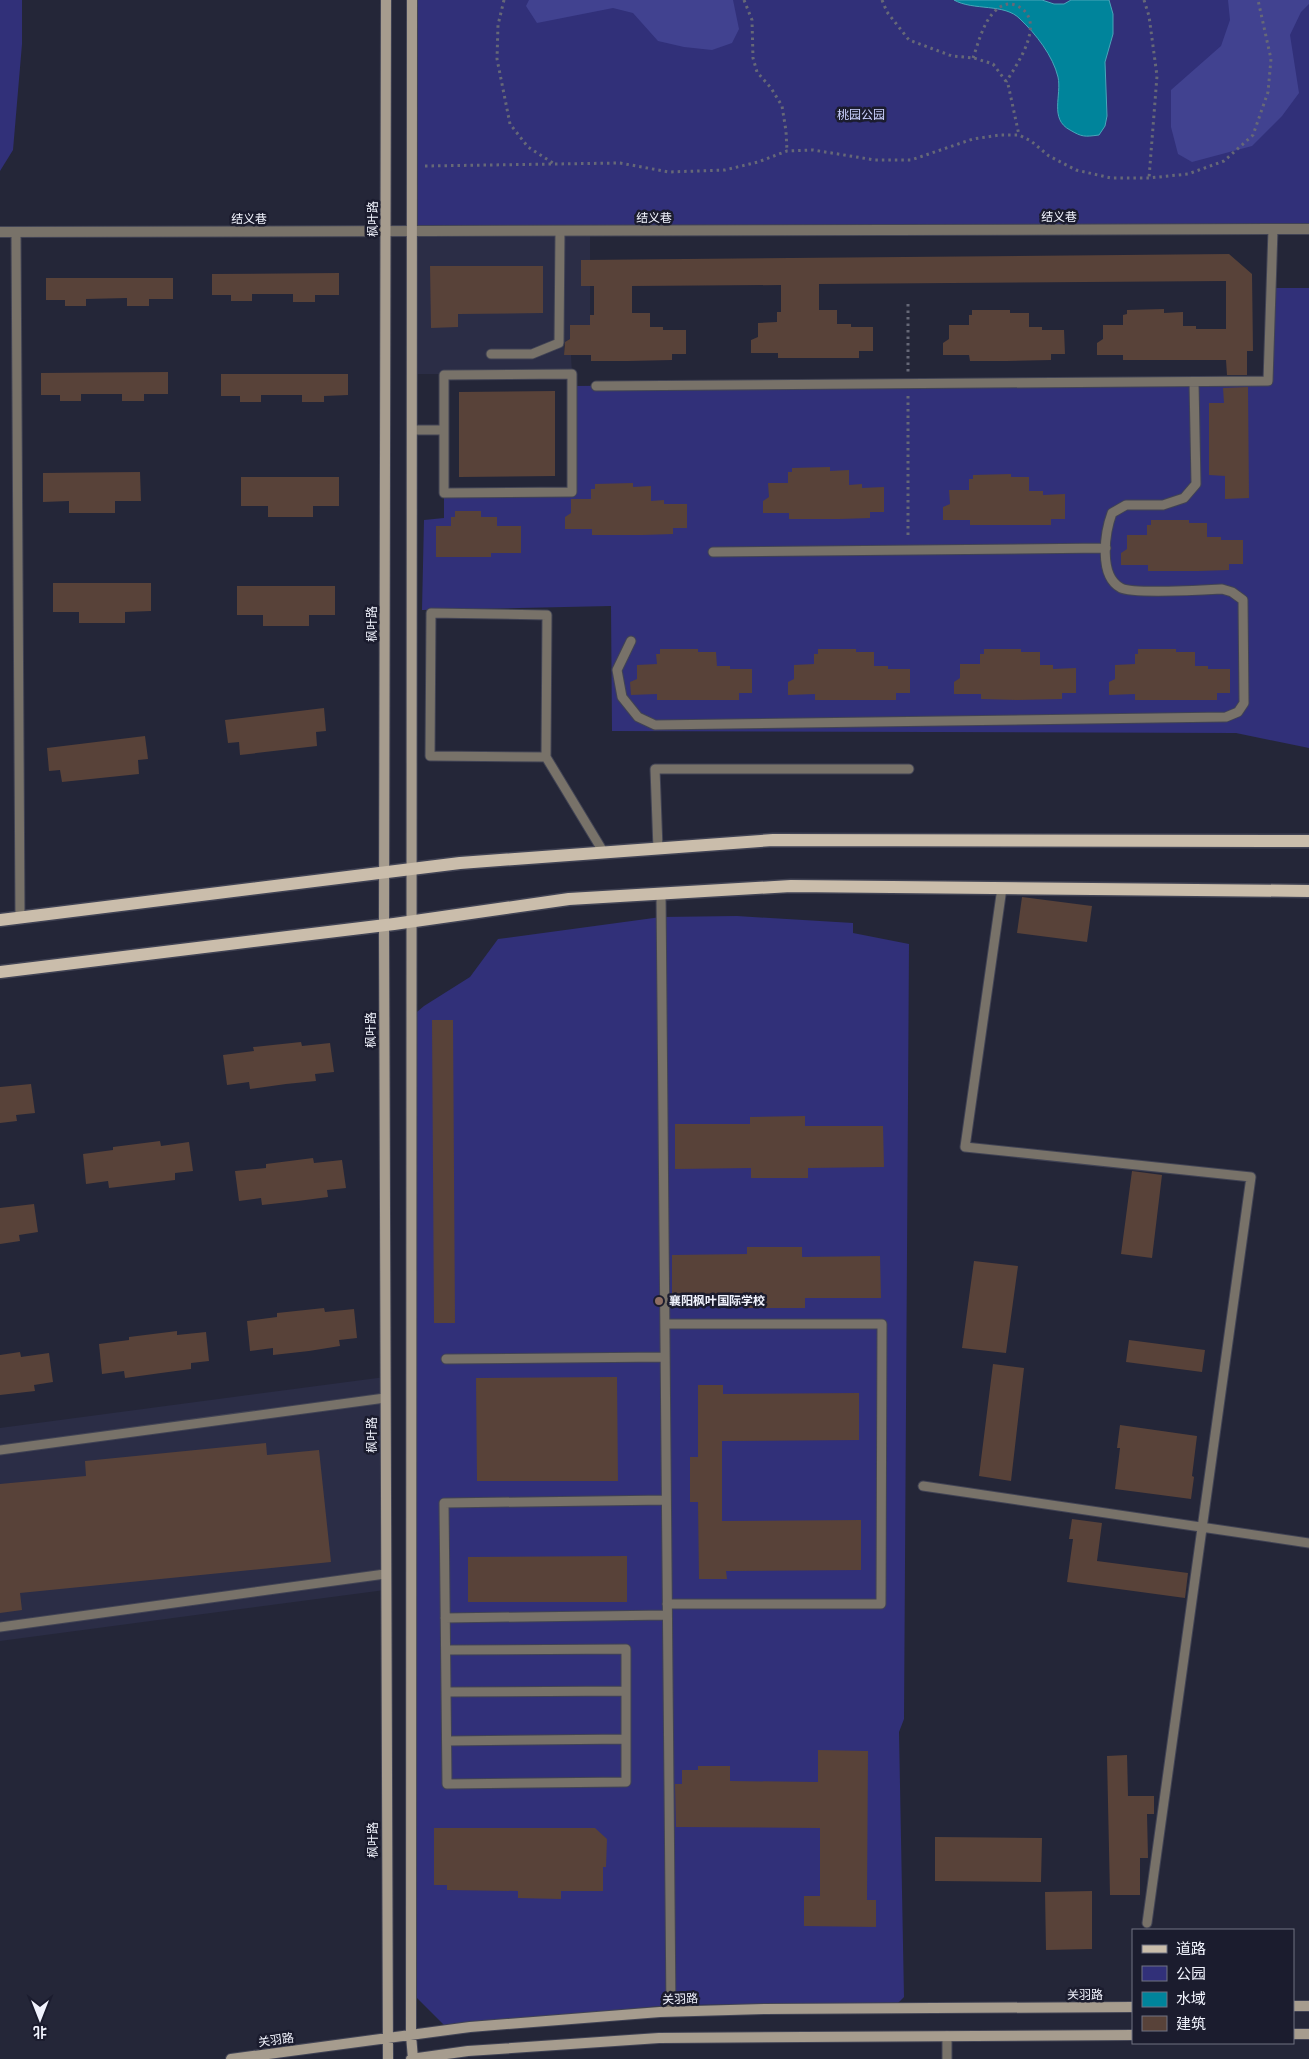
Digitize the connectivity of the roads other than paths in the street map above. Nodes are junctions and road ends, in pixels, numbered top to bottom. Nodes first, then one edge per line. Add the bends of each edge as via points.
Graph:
1 (386, 0) edge
2 (412, 0) edge
3 (1273, 229) junction
4 (1309, 229) edge
5 (386, 231) junction
6 (412, 231) junction
7 (560, 231) junction
8 (0, 232) edge
9 (16, 232) junction
10 (491, 354) dead end
11 (1194, 382) junction
12 (596, 386) dead end
13 (412, 430) junction
14 (444, 430) junction
15 (1106, 548) junction
16 (713, 552) dead end
17 (631, 641) dead end
18 (546, 757) junction
19 (909, 769) dead end
20 (1309, 841) edge
21 (658, 849) junction
22 (604, 853) junction
23 (412, 870) junction
24 (384, 872) junction
25 (1002, 888) junction
26 (1309, 891) edge
27 (660, 894) junction
28 (20, 918) junction
29 (0, 920) edge
30 (412, 921) junction
31 (384, 925) junction
32 (0, 972) edge
33 (665, 1324) junction
34 (665, 1357) junction
35 (446, 1359) dead end
36 (385, 1398) junction
37 (0, 1450) edge
38 (923, 1486) dead end
39 (666, 1500) junction
40 (1202, 1527) junction
41 (1309, 1543) edge
42 (385, 1574) junction
43 (667, 1604) junction
44 (667, 1615) junction
45 (445, 1618) junction
46 (0, 1627) edge
47 (446, 1650) junction
48 (626, 1691) junction
49 (446, 1692) junction
50 (626, 1739) junction
51 (447, 1741) junction
52 (1147, 1924) dead end
53 (1294, 2006) edge
54 (1309, 2006) edge
55 (1132, 2007) edge
56 (671, 2011) junction
57 (1294, 2034) edge
58 (1309, 2034) edge
59 (411, 2035) junction
60 (1132, 2035) edge
61 (947, 2036) junction
62 (386, 2038) junction
63 (231, 2059) edge
64 (388, 2059) edge
65 (412, 2059) edge
66 (947, 2059) edge

1 - 5 street, 枫叶路
2 - 6 street
3 - 4 street, 结义巷
3 - 7 street, 结义巷
3 - 11 lane via 1268,381
5 - 6 street, 结义巷
5 - 9 street, 结义巷
5 - 24 street, 枫叶路
6 - 7 street, 结义巷
6 - 13 street
7 - 10 lane via 559,343 532,354
8 - 9 street, 结义巷
9 - 28 lane
11 - 12 lane
11 - 15 lane via 1196,484 1184,498 1163,505 1126,505 1112,513 1106,530
13 - 14 lane
13 - 23 street
14 - 14 lane via 444,493 572,492 572,374 444,375
15 - 16 lane
15 - 17 lane via 1110,577 1121,588 1138,591 1222,589 1243,600 1244,703 1238,712 1226,717 655,725 638,717 622,697 617,670
18 - 18 lane via 547,615 431,614 430,756
18 - 22 lane
19 - 21 lane via 655,769
20 - 21 main road via 773,840
21 - 22 main road
22 - 23 main road via 460,863
23 - 24 main road
23 - 30 street
24 - 28 main road
24 - 31 street, 枫叶路
25 - 26 main road
25 - 27 main road via 791,886
25 - 40 lane via 965,1147 1251,1177
27 - 30 main road via 569,899
27 - 33 lane
28 - 29 main road
30 - 31 main road
30 - 59 street
31 - 32 main road
31 - 36 street, 枫叶路
33 - 34 lane
33 - 43 lane via 882,1324 881,1604
34 - 35 lane
34 - 39 lane
36 - 37 lane
36 - 42 street, 枫叶路
38 - 40 lane
39 - 43 lane
39 - 45 lane via 444,1503
40 - 41 lane
40 - 52 lane
42 - 46 lane
42 - 62 street, 枫叶路
43 - 44 lane
44 - 45 lane
44 - 56 lane
45 - 47 lane
47 - 48 lane via 626,1648
47 - 49 lane
48 - 49 lane
48 - 50 lane
49 - 51 lane
50 - 51 lane
50 - 51 lane via 626,1782 467,1784 447,1784
53 - 54 street
55 - 56 street, 关羽路
56 - 59 street, 关羽路 via 470,2027
57 - 58 street
59 - 62 street, 关羽路
59 - 65 street
60 - 61 street
61 - 65 street via 659,2038 468,2051
61 - 66 lane
62 - 63 street, 关羽路
62 - 64 street, 枫叶路

